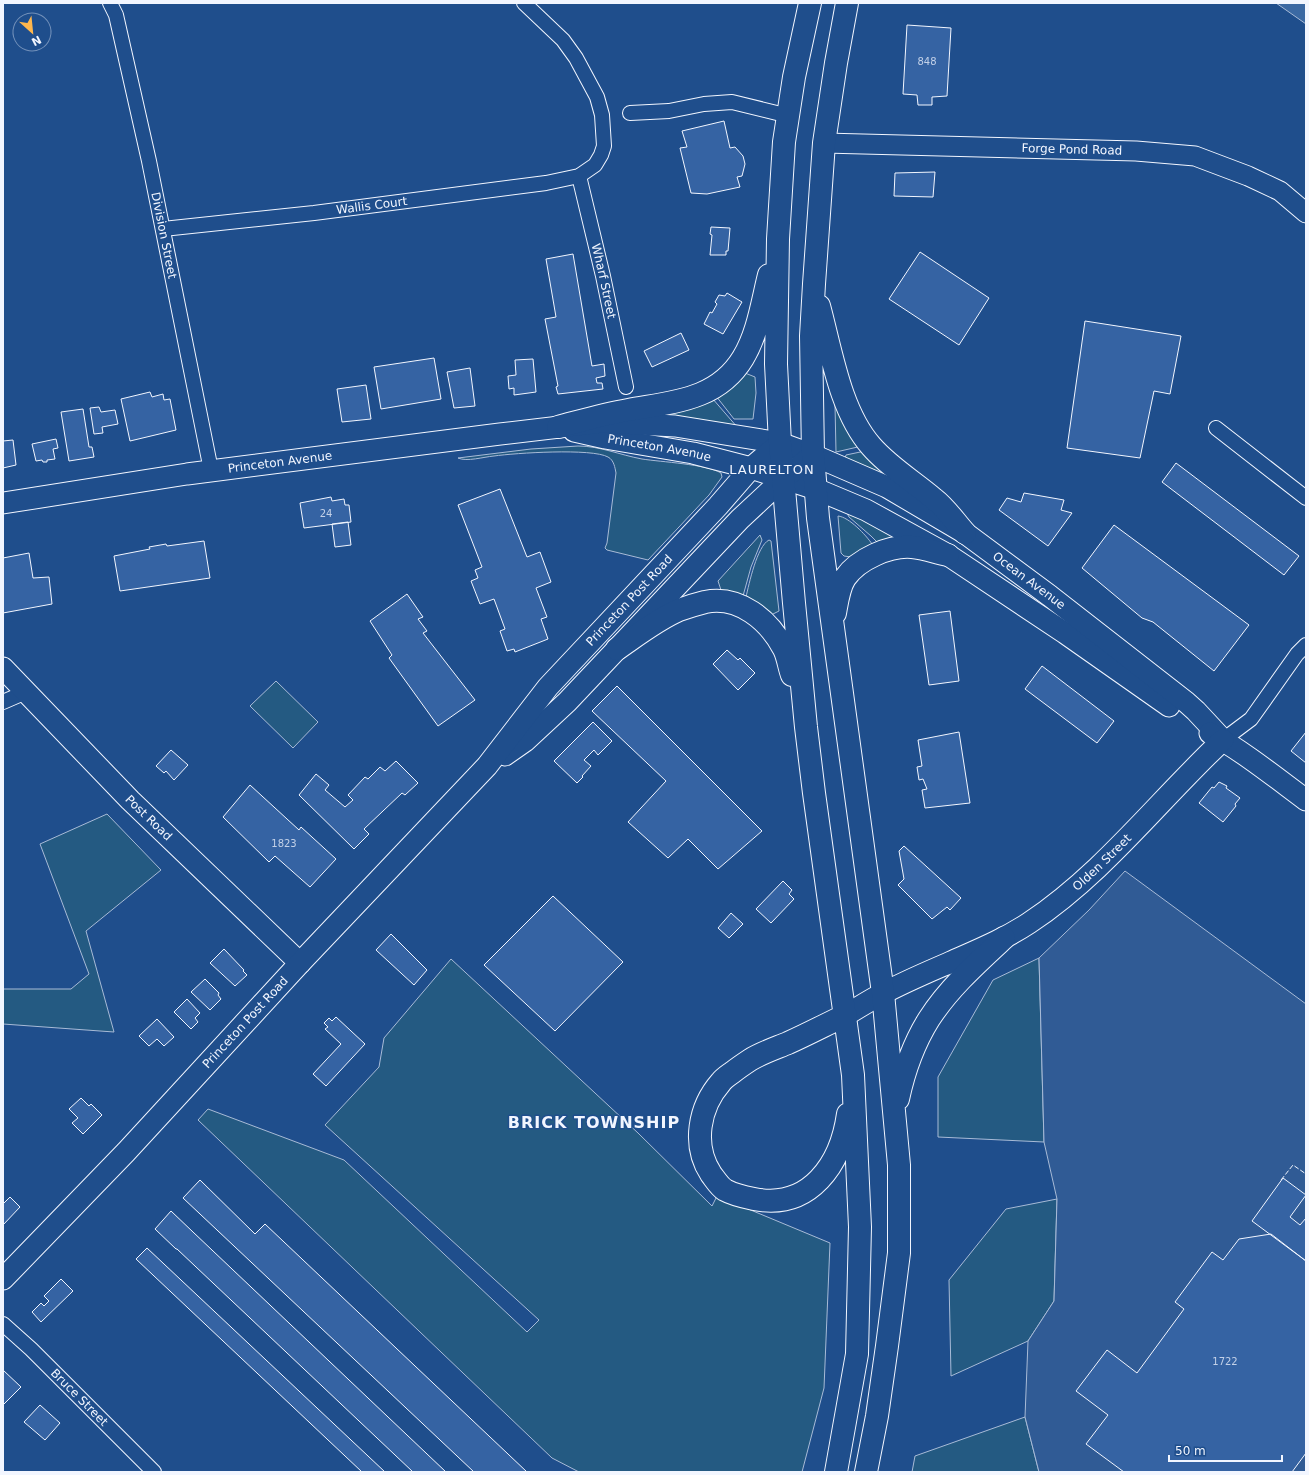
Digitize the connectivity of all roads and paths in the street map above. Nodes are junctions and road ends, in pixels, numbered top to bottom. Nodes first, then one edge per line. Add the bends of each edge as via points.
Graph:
1 (110, 3) edge
2 (524, 3) edge
3 (810, 3) edge
4 (847, 3) edge
5 (630, 114) dead end
6 (789, 116) junction
7 (824, 143) junction
8 (579, 176) junction
9 (1306, 213) edge
10 (163, 229) junction
11 (778, 239) junction
12 (814, 284) junction
13 (626, 387) dead end
14 (558, 427) junction
15 (1216, 428) dead end
16 (780, 443) junction
17 (813, 455) junction
18 (751, 468) junction
19 (210, 470) junction
20 (783, 480) junction
21 (816, 489) junction
22 (1306, 498) edge
23 (3, 503) edge
24 (965, 533) junction
25 (948, 556) junction
26 (833, 626) junction
27 (1306, 645) edge
28 (617, 649) junction
29 (3, 668) edge
30 (26, 692) junction
31 (3, 702) edge
32 (806, 727) junction
33 (1223, 740) junction
34 (488, 766) junction
35 (1306, 800) edge
36 (1004, 938) junction
37 (300, 963) junction
38 (883, 993) junction
39 (846, 1015) junction
40 (853, 1075) junction
41 (894, 1118) junction
42 (3, 1279) edge
43 (3, 1324) edge
44 (154, 1472) edge
45 (836, 1472) edge
46 (866, 1472) edge

1 - 10 street, Division Street via 116,15
2 - 8 street via 563,40 597,97 602,115 604,146 594,165
3 - 6 highway via 794,77
4 - 7 highway
5 - 6 street via 732,102
6 - 11 highway via 784,142
7 - 9 street, Forge Pond Road via 1136,151 1195,156 1280,191
7 - 12 highway
8 - 10 street, Wallis Court via 546,183 314,213
8 - 13 street, Wharf Street
10 - 19 street, Division Street
11 - 14 highway via 753,337 742,359 727,377 710,390 692,398 605,414
11 - 16 highway via 776,364
12 - 17 highway
12 - 24 highway via 846,404 860,429 871,445 898,471 936,500
14 - 16 main road, Princeton Avenue via 602,422 675,426
14 - 18 main road, Princeton Avenue via 693,453
14 - 19 main road, Princeton Avenue
15 - 22 street
16 - 17 main road, Princeton Avenue
16 - 18 main road, Princeton Post Road
16 - 20 highway
17 - 20 main road, Princeton Post Road
17 - 21 highway
17 - 24 main road, Ocean Avenue via 887,487
18 - 20 main road, Princeton Avenue
18 - 34 main road, Princeton Post Road via 548,687
19 - 23 main road, Princeton Avenue
20 - 21 main road, Princeton Avenue
20 - 28 main road, Princeton Post Road via 740,519
20 - 32 highway
21 - 25 main road, Ocean Avenue via 866,510
21 - 26 highway
24 - 33 main road, Ocean Avenue via 1186,702
25 - 26 highway via 912,547 896,548 865,559 845,579
25 - 33 main road, Ocean Avenue via 1065,633 1189,721
26 - 38 highway
27 - 33 street, Olden Street via 1251,719
28 - 32 highway via 678,611 706,602 727,601 741,606 769,626 784,649
28 - 34 main road, Princeton Post Road via 567,702 525,741
29 - 30 main road, Post Road
30 - 31 street
30 - 37 main road, Post Road via 130,800
32 - 39 highway
33 - 35 main road, Ocean Avenue
33 - 36 main road, Olden Street via 1086,878 1059,901
34 - 37 main road, Princeton Post Road
36 - 38 main road, Olden Street
36 - 41 highway via 948,994 929,1019 911,1055
37 - 42 main road, Princeton Post Road via 126,1152
38 - 39 main road, Olden Street
38 - 41 highway
39 - 40 highway
39 - 40 highway via 750,1059 721,1081 708,1100 700,1120 702,1156 706,1167 724,1189 740,1197 774,1202 806,1191 825,1175 838,1151 847,1120
40 - 45 highway via 860,1227 856,1354
41 - 46 highway via 899,1165 898,1253 883,1377
43 - 44 street, Bruce Street

